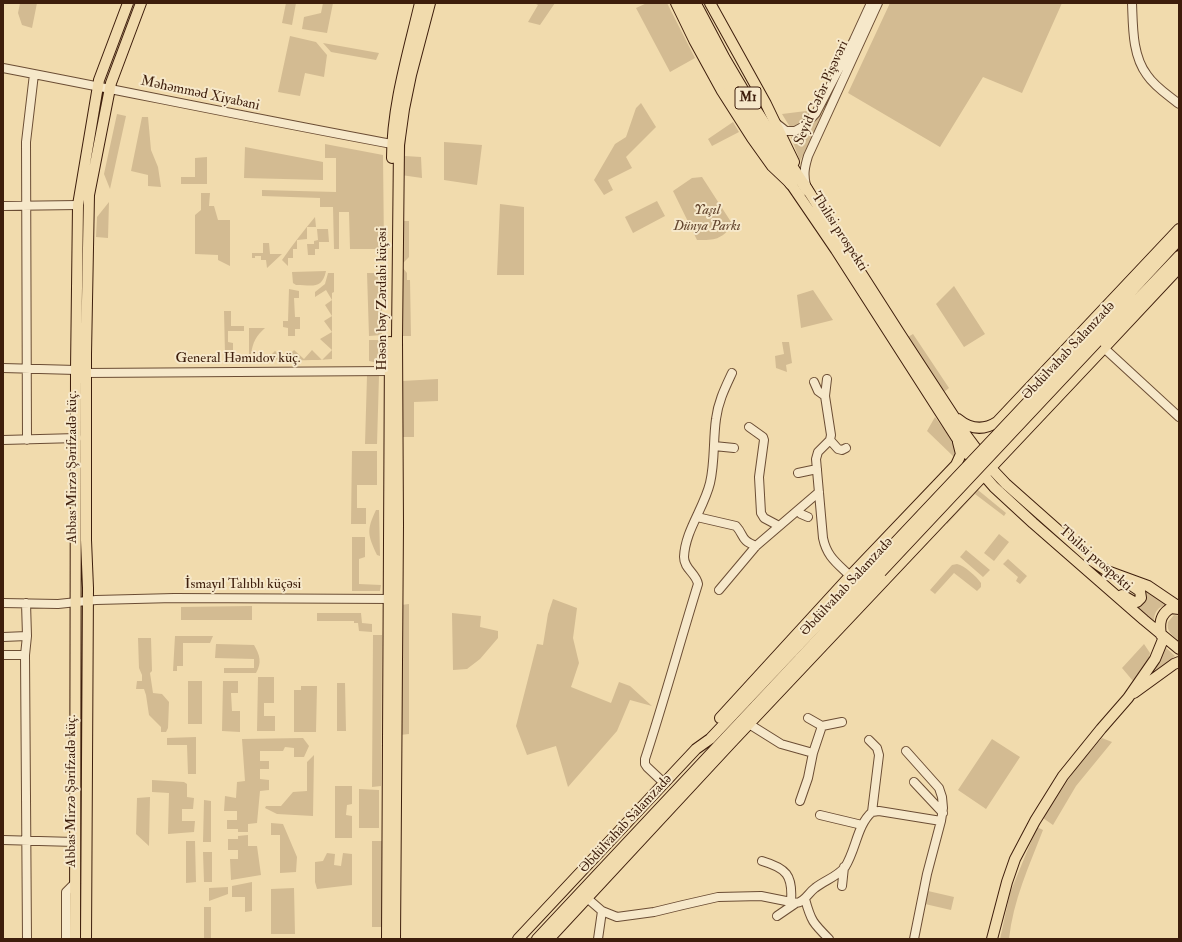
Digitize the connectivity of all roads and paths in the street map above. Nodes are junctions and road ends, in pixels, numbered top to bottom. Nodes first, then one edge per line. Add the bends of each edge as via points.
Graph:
1 (128, 3) edge
2 (141, 3) edge
3 (420, 3) edge
4 (430, 3) edge
5 (676, 3) edge
6 (685, 3) edge
7 (695, 3) edge
8 (710, 3) edge
9 (871, 3) edge
10 (878, 3) edge
11 (1132, 3) edge
12 (3, 68) edge
13 (34, 74) junction
14 (835, 85) junction
15 (97, 86) junction
16 (110, 89) junction
17 (1179, 104) edge
18 (775, 122) junction
19 (392, 144) junction
20 (791, 184) junction
21 (809, 193) junction
22 (27, 205) junction
23 (78, 205) junction
24 (3, 206) edge
25 (1179, 229) edge
26 (1179, 240) edge
27 (1179, 256) edge
28 (1179, 268) edge
29 (1097, 342) junction
30 (3, 368) edge
31 (27, 368) junction
32 (76, 370) junction
33 (390, 371) junction
34 (86, 373) junction
35 (732, 373) dead end
36 (828, 379) dead end
37 (814, 382) dead end
38 (82, 393) junction
39 (825, 396) junction
40 (1006, 412) junction
41 (953, 415) junction
42 (1179, 417) edge
43 (749, 427) dead end
44 (1024, 432) junction
45 (956, 437) junction
46 (77, 438) junction
47 (3, 440) edge
48 (28, 440) junction
49 (830, 440) junction
50 (393, 443) junction
51 (714, 446) junction
52 (734, 448) dead end
53 (846, 448) dead end
54 (817, 469) junction
55 (987, 471) junction
56 (798, 473) dead end
57 (998, 483) junction
58 (934, 489) junction
59 (819, 492) junction
60 (954, 507) junction
61 (798, 510) junction
62 (697, 517) junction
63 (808, 517) dead end
64 (1033, 523) junction
65 (779, 526) junction
66 (756, 546) junction
67 (878, 568) junction
68 (1107, 571) junction
69 (850, 576) junction
70 (719, 590) dead end
71 (393, 599) junction
72 (88, 600) junction
73 (3, 603) edge
74 (26, 603) junction
75 (76, 607) junction
76 (1179, 608) edge
77 (27, 636) junction
78 (1163, 636) junction
79 (3, 637) edge
80 (1179, 649) edge
81 (3, 655) edge
82 (25, 655) junction
83 (1179, 662) edge
84 (1138, 688) junction
85 (808, 718) dead end
86 (842, 722) dead end
87 (749, 724) junction
88 (822, 726) junction
89 (869, 740) dead end
90 (76, 743) junction
91 (86, 743) junction
92 (696, 749) junction
93 (906, 751) dead end
94 (813, 753) junction
95 (914, 782) dead end
96 (664, 783) junction
97 (800, 801) dead end
98 (872, 812) junction
99 (820, 815) dead end
100 (942, 817) junction
101 (862, 825) junction
102 (3, 840) edge
103 (27, 841) junction
104 (75, 842) junction
105 (762, 861) dead end
106 (844, 868) junction
107 (75, 883) junction
108 (842, 886) dead end
109 (587, 898) junction
110 (805, 899) junction
111 (793, 902) junction
112 (602, 911) junction
113 (777, 916) dead end
114 (27, 939) edge
115 (66, 939) edge
116 (75, 939) edge
117 (86, 939) edge
118 (387, 939) edge
119 (395, 939) edge
120 (518, 939) edge
121 (537, 939) edge
122 (549, 939) edge
123 (598, 939) edge
124 (829, 939) edge
125 (914, 939) edge
126 (992, 939) edge

1 - 15 main road, Abbas Mirzə Şərifzadə küç.
2 - 16 main road, Abbas Mirzə Şərifzadə küç.
3 - 19 main road, Həsən bəy Zərdabi küçəsi via 399,94
4 - 50 main road, Həsən bəy Zərdabi küçəsi via 411,75 399,145
5 - 20 main road, Tbilisi prospekti via 729,103 772,166
6 - 20 highway, M1 via 714,61
7 - 21 highway, M1 via 744,92
8 - 18 main road, Tbilisi prospekti
9 - 14 street, Seyid Cəfər Pişəvəri
10 - 14 street, Seyid Cəfər Pişəvəri
11 - 17 street via 1137,53 1141,64 1153,83
12 - 13 street, Məhəmməd Xiyabani
13 - 15 street, Məhəmməd Xiyabani
13 - 22 street via 26,142
14 - 18 street, Seyid Cəfər Pişəvəri via 816,113 799,129 786,131
14 - 21 street, Seyid Cəfər Pişəvəri via 805,164 804,177
15 - 16 street, Məhəmməd Xiyabani
15 - 23 main road, Abbas Mirzə Şərifzadə küç.
16 - 19 street, Məhəmməd Xiyabani
16 - 34 main road, Abbas Mirzə Şərifzadə küç. via 88,206
18 - 21 main road, Tbilisi prospekti
19 - 33 main road, Həsən bəy Zərdabi küçəsi
20 - 45 main road, Tbilisi prospekti
21 - 41 main road, Tbilisi prospekti
22 - 23 street
22 - 24 street
22 - 31 street
23 - 32 main road, Abbas Mirzə Şərifzadə küç.
25 - 40 main road, Əbdülvahab Salamzadə
26 - 29 main road, Əbdülvahab Salamzadə
27 - 29 main road, Əbdülvahab Salamzadə
28 - 29 main road, Əbdülvahab Salamzadə
29 - 42 street, Əbdülvahab Salamzadə
29 - 44 main road, Əbdülvahab Salamzadə
29 - 67 main road, Əbdülvahab Salamzadə, bridge
30 - 31 street
31 - 32 street
31 - 48 street
32 - 38 main road, Abbas Mirzə Şərifzadə küç.
33 - 34 street, General Həmidov küç.
33 - 50 main road, Həsən bəy Zərdabi küçəsi
34 - 38 main road, Abbas Mirzə Şərifzadə küç.
35 - 51 street via 719,403
36 - 39 street
37 - 39 street via 818,391
38 - 46 main road, Abbas Mirzə Şərifzadə küç.
38 - 72 main road, Abbas Mirzə Şərifzadə küç.
39 - 49 street
40 - 41 main road, Əbdülvahab Salamzadə via 992,425 981,428 968,426
40 - 44 main road via 1001,423 1004,434 1012,437
41 - 55 main road, Tbilisi prospekti
43 - 65 street via 764,440 759,477 762,514 764,518
44 - 55 main road, Əbdülvahab Salamzadə
45 - 55 main road, Tbilisi prospekti
45 - 58 main road, Əbdülvahab Salamzadə via 960,458
46 - 48 street
46 - 75 main road, Abbas Mirzə Şərifzadə küç.
47 - 48 street
49 - 53 street via 838,449
49 - 54 street via 818,452
50 - 71 main road, Həsən bəy Zərdabi küçəsi
51 - 52 street
51 - 62 street via 710,483
54 - 56 street
54 - 59 street
55 - 57 main road
55 - 60 main road, Əbdülvahab Salamzadə
57 - 64 main road, Tbilisi prospekti
57 - 68 main road, Tbilisi prospekti
58 - 60 main road via 945,483 954,487 958,496
58 - 69 main road, Əbdülvahab Salamzadə
59 - 61 street
59 - 69 street via 826,548 829,555
60 - 87 main road, Əbdülvahab Salamzadə
61 - 63 street
61 - 65 street
62 - 66 street via 736,526 744,539
62 - 96 street via 689,534 684,557 698,584 645,759 647,767
64 - 68 main road via 1129,600 1140,600 1139,590
64 - 78 main road, Tbilisi prospekti
65 - 66 street
66 - 70 street
67 - 92 main road, Əbdülvahab Salamzadə via 710,738
67 - 121 main road, Əbdülvahab Salamzadə
68 - 76 main road, Tbilisi prospekti via 1148,586
69 - 92 main road, Əbdülvahab Salamzadə via 704,735
71 - 72 street, İsmayıl Talıblı küçəsi
71 - 118 main road
71 - 119 main road
72 - 75 street, İsmayıl Talıblı küçəsi
72 - 91 main road, Abbas Mirzə Şərifzadə küç.
73 - 74 street, İsmayıl Talıblı küçəsi
74 - 75 street, İsmayıl Talıblı küçəsi
74 - 77 street
75 - 90 main road, Abbas Mirzə Şərifzadə küç.
76 - 78 main road via 1171,608 1162,616 1160,625
77 - 79 street
77 - 82 street
78 - 80 main road, Tbilisi prospekti
78 - 84 main road via 1155,659
81 - 82 street
82 - 103 street
83 - 84 main road
84 - 126 main road via 1062,776 1034,821 1015,859
85 - 88 street
86 - 88 street
87 - 94 street via 781,744
87 - 109 main road, Əbdülvahab Salamzadə
88 - 94 street
89 - 98 street via 877,748 879,755
90 - 91 main road
90 - 104 main road, Abbas Mirzə Şərifzadə küç.
91 - 117 main road, Abbas Mirzə Şərifzadə küç.
92 - 96 main road, Əbdülvahab Salamzadə
93 - 100 street via 939,788 942,796
94 - 97 street
95 - 100 street
96 - 120 main road, Əbdülvahab Salamzadə
98 - 100 street
98 - 101 street
99 - 101 street
100 - 125 street
101 - 106 street via 853,852
102 - 103 street
103 - 104 street
103 - 114 street
104 - 107 main road, Abbas Mirzə Şərifzadə küç.
105 - 111 street via 777,866 787,876
106 - 108 street
106 - 110 street via 817,886
107 - 115 street via 66,892
107 - 116 main road, Abbas Mirzə Şərifzadə küç.
109 - 112 street
109 - 122 main road, Əbdülvahab Salamzadə
110 - 111 street
110 - 124 street via 811,919
111 - 112 street via 761,896 718,897 640,915 617,917
111 - 113 street
112 - 123 street

